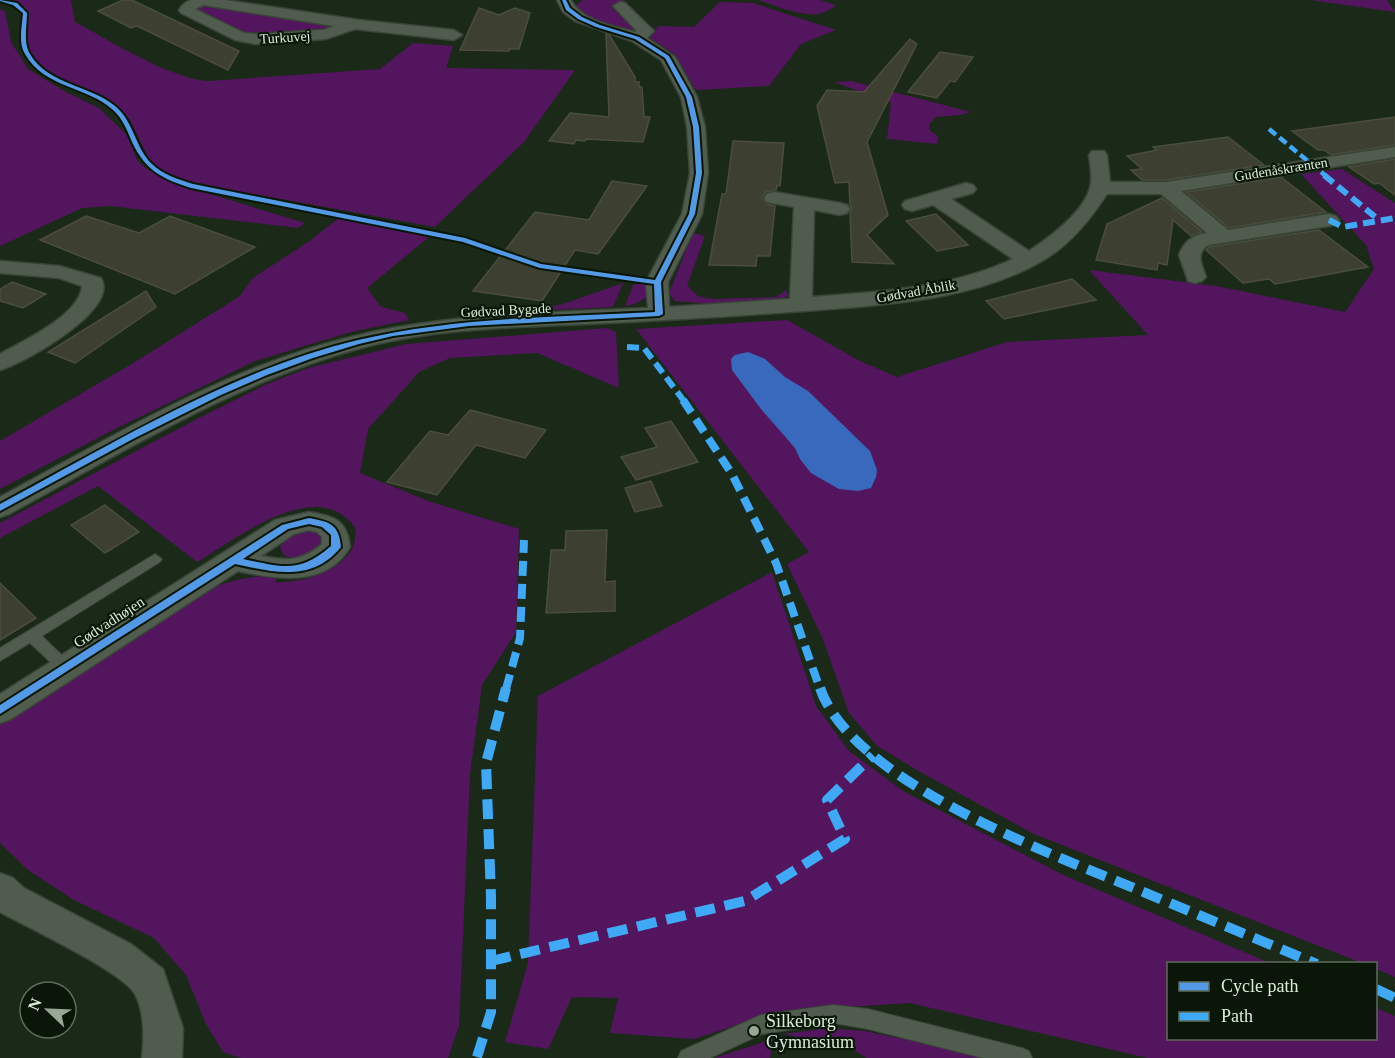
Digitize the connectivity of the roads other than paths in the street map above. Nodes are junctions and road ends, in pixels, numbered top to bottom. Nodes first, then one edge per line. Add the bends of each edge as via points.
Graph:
1 (311, 0) edge
2 (564, 0) edge
3 (620, 6) dead end
4 (289, 14) junction
5 (353, 24) junction
6 (454, 35) dead end
7 (637, 38) junction
8 (1395, 152) edge
9 (1098, 155) dead end
10 (1100, 188) junction
11 (1166, 188) junction
12 (966, 189) dead end
13 (774, 198) dead end
14 (936, 198) junction
15 (804, 203) junction
16 (912, 205) dead end
17 (840, 209) dead end
18 (1329, 220) dead end
19 (1223, 236) junction
20 (1028, 261) junction
21 (0, 267) edge
22 (1195, 277) dead end
23 (801, 304) junction
24 (659, 314) junction
25 (0, 363) edge
26 (0, 508) edge
27 (155, 559) dead end
28 (234, 560) dead end
29 (32, 635) junction
30 (0, 654) edge
31 (66, 668) junction
32 (0, 710) edge
33 (0, 890) edge
34 (162, 1058) edge
35 (688, 1058) edge
36 (1022, 1058) edge

1 - 4 street, Turkuvej
2 - 7 street via 580,18
3 - 7 street via 646,31
4 - 5 street, Turkuvej
4 - 5 street, Turkuvej via 202,1 186,10 240,37 255,39 326,34
5 - 6 street, Turkuvej
7 - 24 street via 674,66 690,97 696,127 699,173 692,214 657,282
8 - 11 street, Gudenåskrænten
9 - 10 street
10 - 11 street, Gudenåskrænten
10 - 20 street, Gødvad Åblik via 1080,222
11 - 19 street
12 - 14 street
13 - 15 street
14 - 16 street
14 - 20 street
15 - 17 street
15 - 23 street
18 - 19 street
19 - 22 street via 1202,240 1192,247 1189,255
20 - 23 street, Gødvad Åblik via 942,289 890,298
21 - 25 street via 61,272 93,283 92,296 82,310 42,340
23 - 24 street, Gødvad Åblik
24 - 26 street, Gødvad Bygade via 446,327 359,342 302,358 219,393
27 - 29 lane
28 - 31 street, Gødvadhøjen
29 - 30 lane
29 - 31 lane
31 - 32 street, Gødvadhøjen
33 - 34 street via 11,900 118,956 150,982 164,1028
35 - 36 lane via 761,1025 833,1014 868,1019

